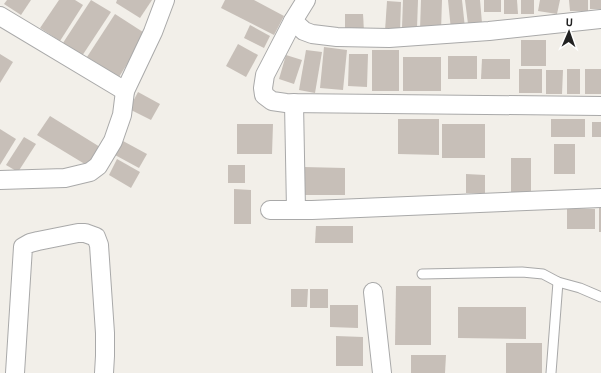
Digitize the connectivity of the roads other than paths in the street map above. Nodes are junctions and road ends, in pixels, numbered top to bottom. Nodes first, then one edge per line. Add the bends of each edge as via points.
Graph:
1 (165, 0) edge
2 (306, 0) edge
3 (0, 16) edge
4 (601, 19) edge
5 (294, 21) junction
6 (125, 91) junction
7 (294, 103) junction
8 (601, 106) edge
9 (0, 180) edge
10 (601, 198) edge
11 (270, 210) dead end
12 (296, 210) junction
13 (422, 274) dead end
14 (558, 282) junction
15 (373, 292) dead end
16 (601, 297) edge
17 (15, 373) edge
18 (104, 373) edge
19 (382, 373) edge
20 (551, 373) edge

1 - 6 street
2 - 5 street
3 - 6 street
4 - 5 street via 389,38 312,34 304,31
5 - 7 street via 265,75 263,88 264,95 272,101
6 - 9 street via 122,115 113,141 98,166 90,172 65,178
7 - 8 street
7 - 12 street
10 - 12 street
11 - 12 street
13 - 14 lane via 522,272 543,274
14 - 16 lane
14 - 20 lane
15 - 19 street
17 - 18 street via 24,247 30,243 78,233 96,237 99,244 106,356

